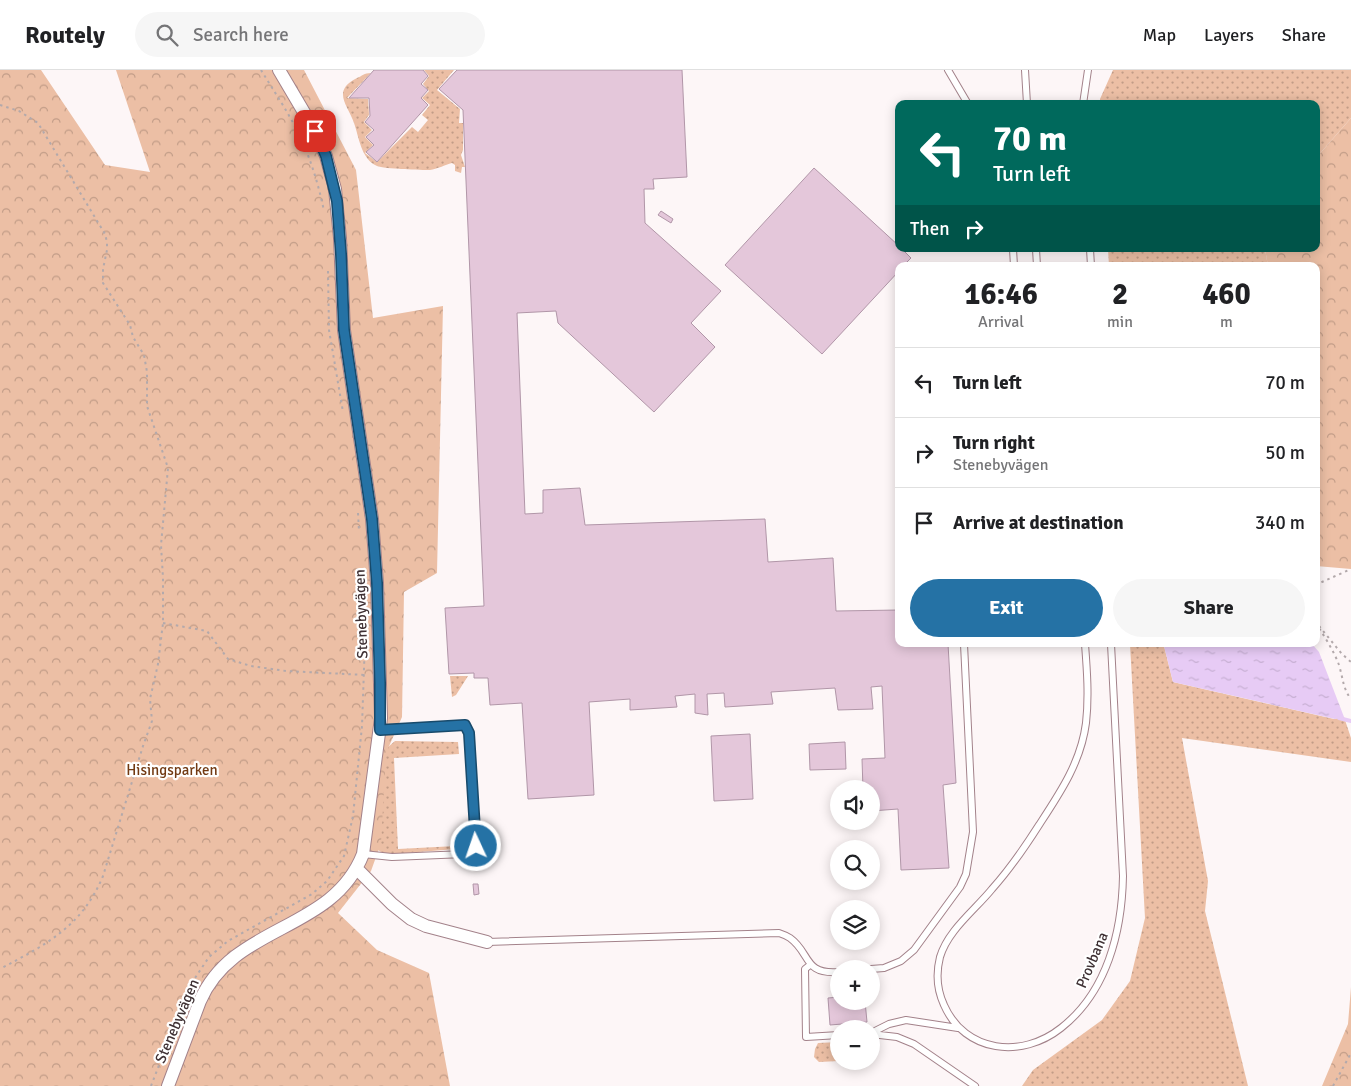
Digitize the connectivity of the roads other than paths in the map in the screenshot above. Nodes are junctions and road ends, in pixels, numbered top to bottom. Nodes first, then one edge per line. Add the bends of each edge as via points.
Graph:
1 (279, 70) edge
2 (948, 70) edge
3 (1025, 70) edge
4 (1088, 70) edge
5 (966, 100) edge
6 (1027, 100) edge
7 (1084, 100) edge
8 (964, 647) edge
9 (1085, 647) edge
10 (1112, 647) edge
11 (380, 730) junction
12 (363, 854) junction
13 (357, 868) junction
14 (488, 942) joint
15 (810, 965) junction
16 (880, 968) edge
17 (830, 972) edge
18 (880, 1028) edge
19 (958, 1028) junction
20 (880, 1035) edge
21 (830, 1036) edge
22 (168, 1086) edge
23 (976, 1086) edge

1 - 11 street, Stenebyvägen via 322,148 337,201 344,330 375,551
2 - 5 lane
3 - 6 lane
4 - 7 lane
8 - 16 lane via 973,832 966,874 914,950 901,961
9 - 19 lane, Provbana via 1086,724 1068,780 1003,876 951,934 940,957 939,993
10 - 19 lane, Provbana via 1122,891 1120,922 1108,961 1085,1004 1067,1024 1047,1038 1021,1046 1000,1047 981,1043
11 - 12 street, Stenebyvägen
11 - 12 lane via 465,725 469,733 476,846 465,854 392,857
12 - 13 street, Stenebyvägen
13 - 14 street via 411,919
13 - 22 street, Stenebyvägen via 325,904 241,951 216,973 204,990
14 - 15 lane via 779,933 800,948
15 - 17 lane via 820,971
15 - 21 lane via 805,969 806,1037
18 - 19 lane via 906,1020
20 - 23 lane via 914,1044

